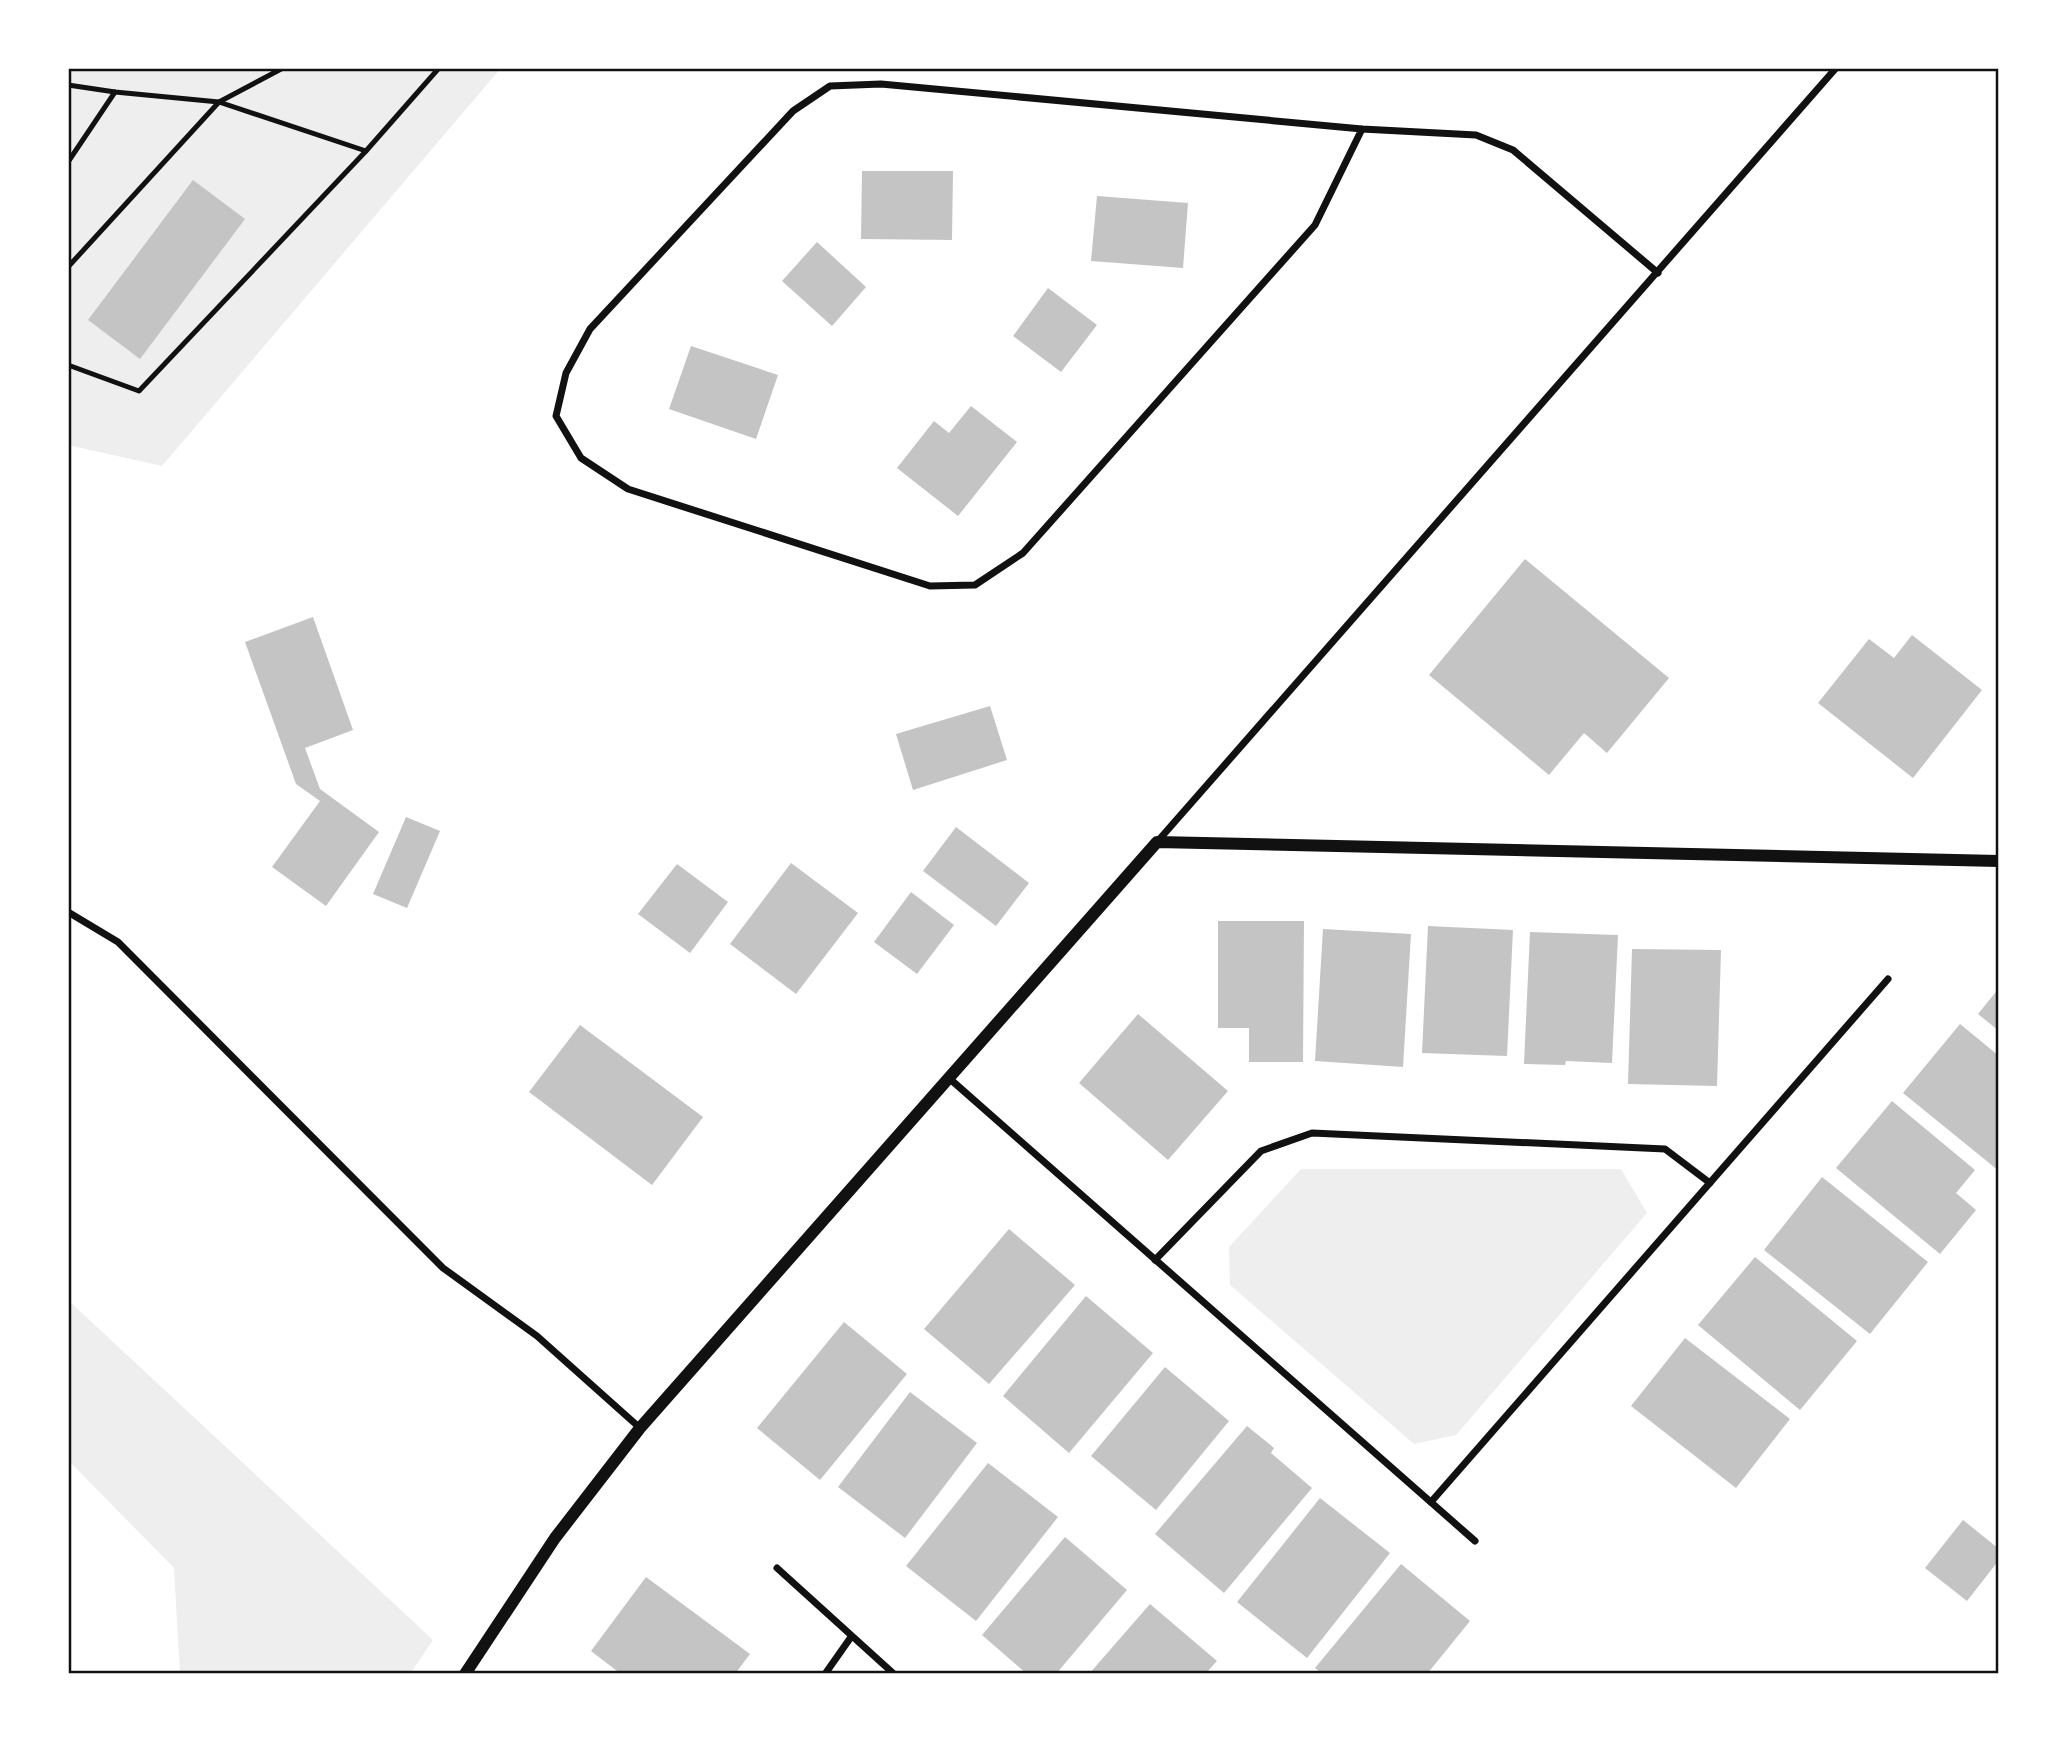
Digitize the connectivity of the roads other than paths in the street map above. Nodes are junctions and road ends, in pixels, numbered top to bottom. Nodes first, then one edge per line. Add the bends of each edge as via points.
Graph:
1 (283, 68) edge
2 (439, 68) edge
3 (1836, 68) edge
4 (68, 85) edge
5 (115, 92) junction
6 (219, 102) junction
7 (1362, 129) junction
8 (366, 150) junction
9 (68, 162) edge
10 (68, 267) edge
11 (1658, 273) junction
12 (68, 365) edge
13 (1157, 842) junction
14 (1999, 861) edge
15 (68, 912) edge
16 (1888, 979) dead end
17 (950, 1079) junction
18 (1710, 1183) junction
19 (1155, 1260) junction
20 (640, 1429) junction
21 (1431, 1502) junction
22 (1475, 1541) dead end
23 (777, 1568) dead end
24 (851, 1637) junction
25 (465, 1674) edge
26 (825, 1674) edge
27 (894, 1674) edge

1 - 6 lane
2 - 8 lane
3 - 11 street
4 - 5 lane
5 - 6 lane
5 - 9 lane
6 - 8 lane
6 - 10 lane
7 - 7 street via 881,84 830,86 793,111 590,329 566,373 556,416 581,458 628,489 930,586 975,585 1023,553 1315,225
7 - 11 street via 1476,135 1513,150
8 - 12 lane via 139,391
11 - 13 street
13 - 14 street
13 - 17 street
15 - 20 street via 118,942 443,1268 537,1336
16 - 18 street
17 - 19 street
17 - 20 street
18 - 19 street via 1665,1149 1312,1133 1261,1151
18 - 21 street
19 - 21 street
20 - 25 street via 555,1538
21 - 22 street
23 - 24 street
24 - 26 street
24 - 27 street

